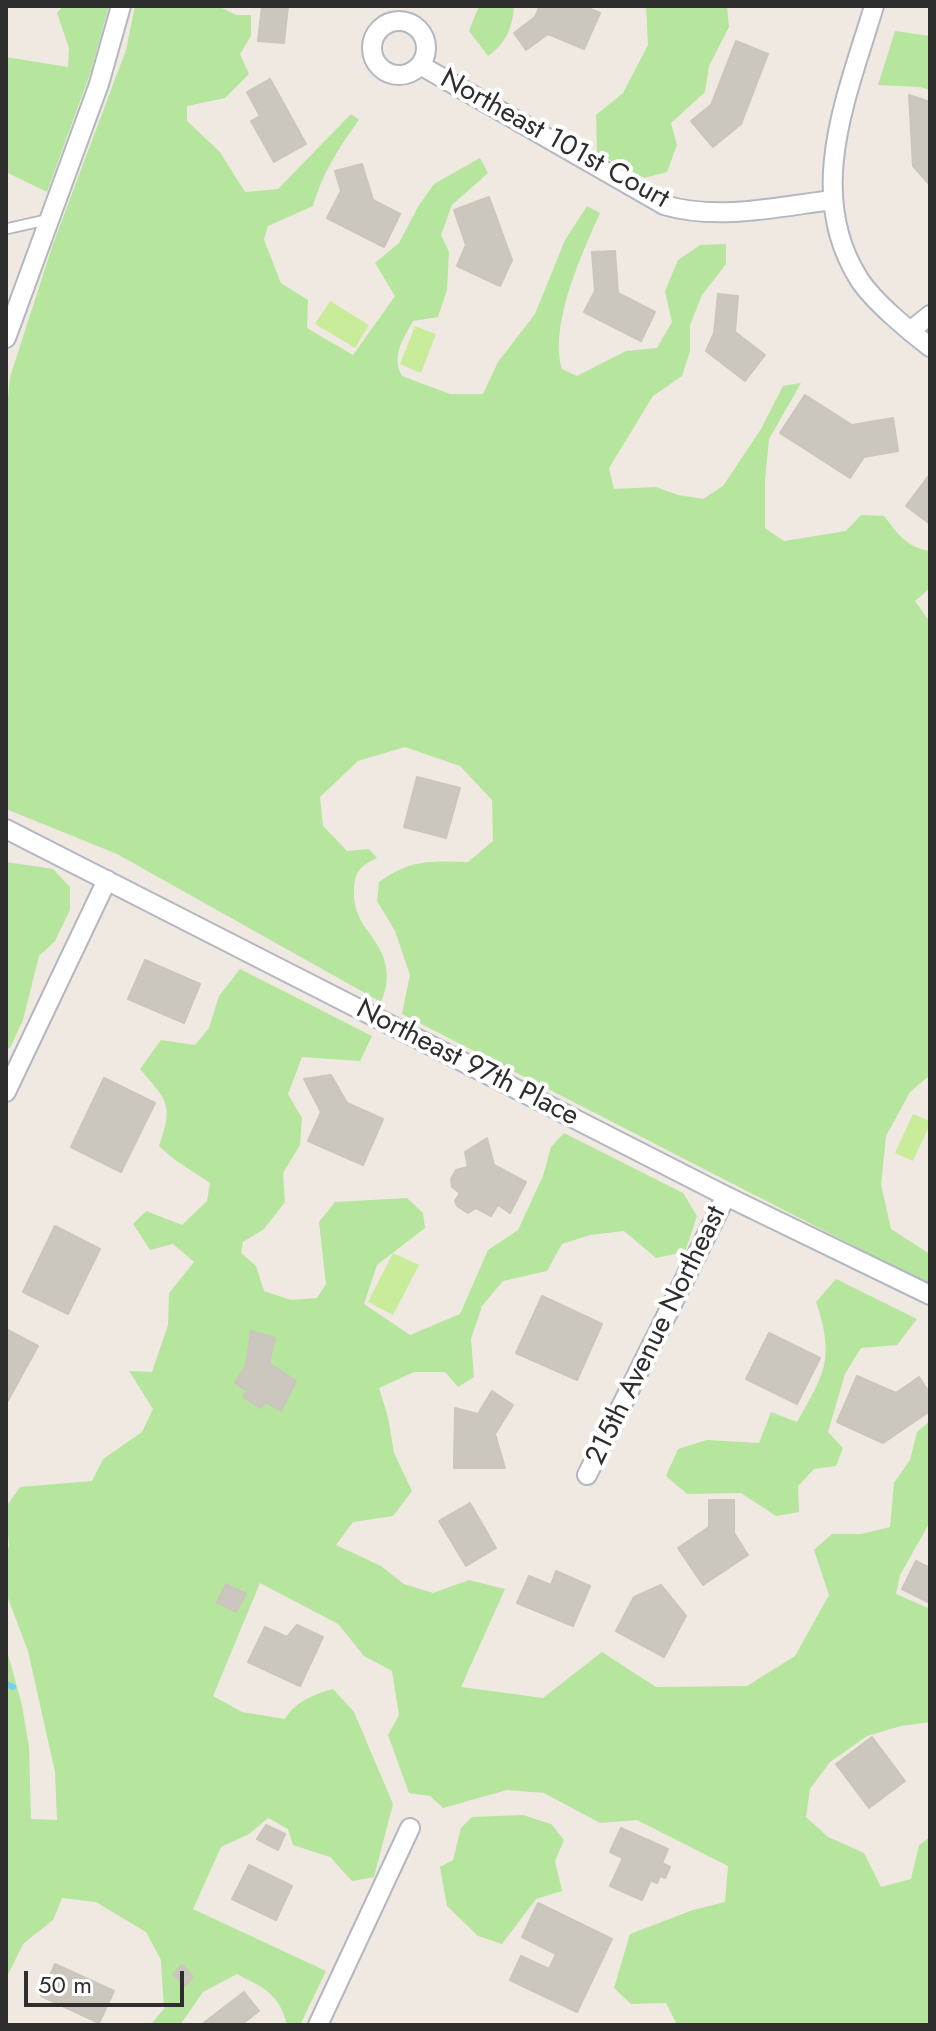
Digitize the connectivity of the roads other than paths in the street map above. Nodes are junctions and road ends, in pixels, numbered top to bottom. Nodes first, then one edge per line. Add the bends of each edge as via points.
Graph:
1 (121, 6) edge
2 (874, 6) edge
3 (420, 65) dead end
4 (832, 200) junction
5 (50, 219) junction
6 (6, 229) edge
7 (930, 315) edge
8 (910, 331) junction
9 (6, 338) edge
10 (930, 347) edge
11 (6, 829) edge
12 (107, 880) junction
13 (6, 1092) edge
14 (726, 1196) junction
15 (930, 1295) edge
16 (587, 1475) dead end
17 (410, 1828) dead end
18 (318, 2025) edge

1 - 5 street
2 - 4 street via 838,131
3 - 4 street, Northeast 101st Court via 664,205 688,212 732,212
4 - 8 street via 840,243 861,281
5 - 6 lane
5 - 9 street
7 - 8 street
8 - 10 street
11 - 12 street, Northeast 97th Place
12 - 13 street
12 - 14 street, Northeast 97th Place
14 - 15 street, Northeast 97th Place
14 - 16 street, 215th Avenue Northeast
17 - 18 street

